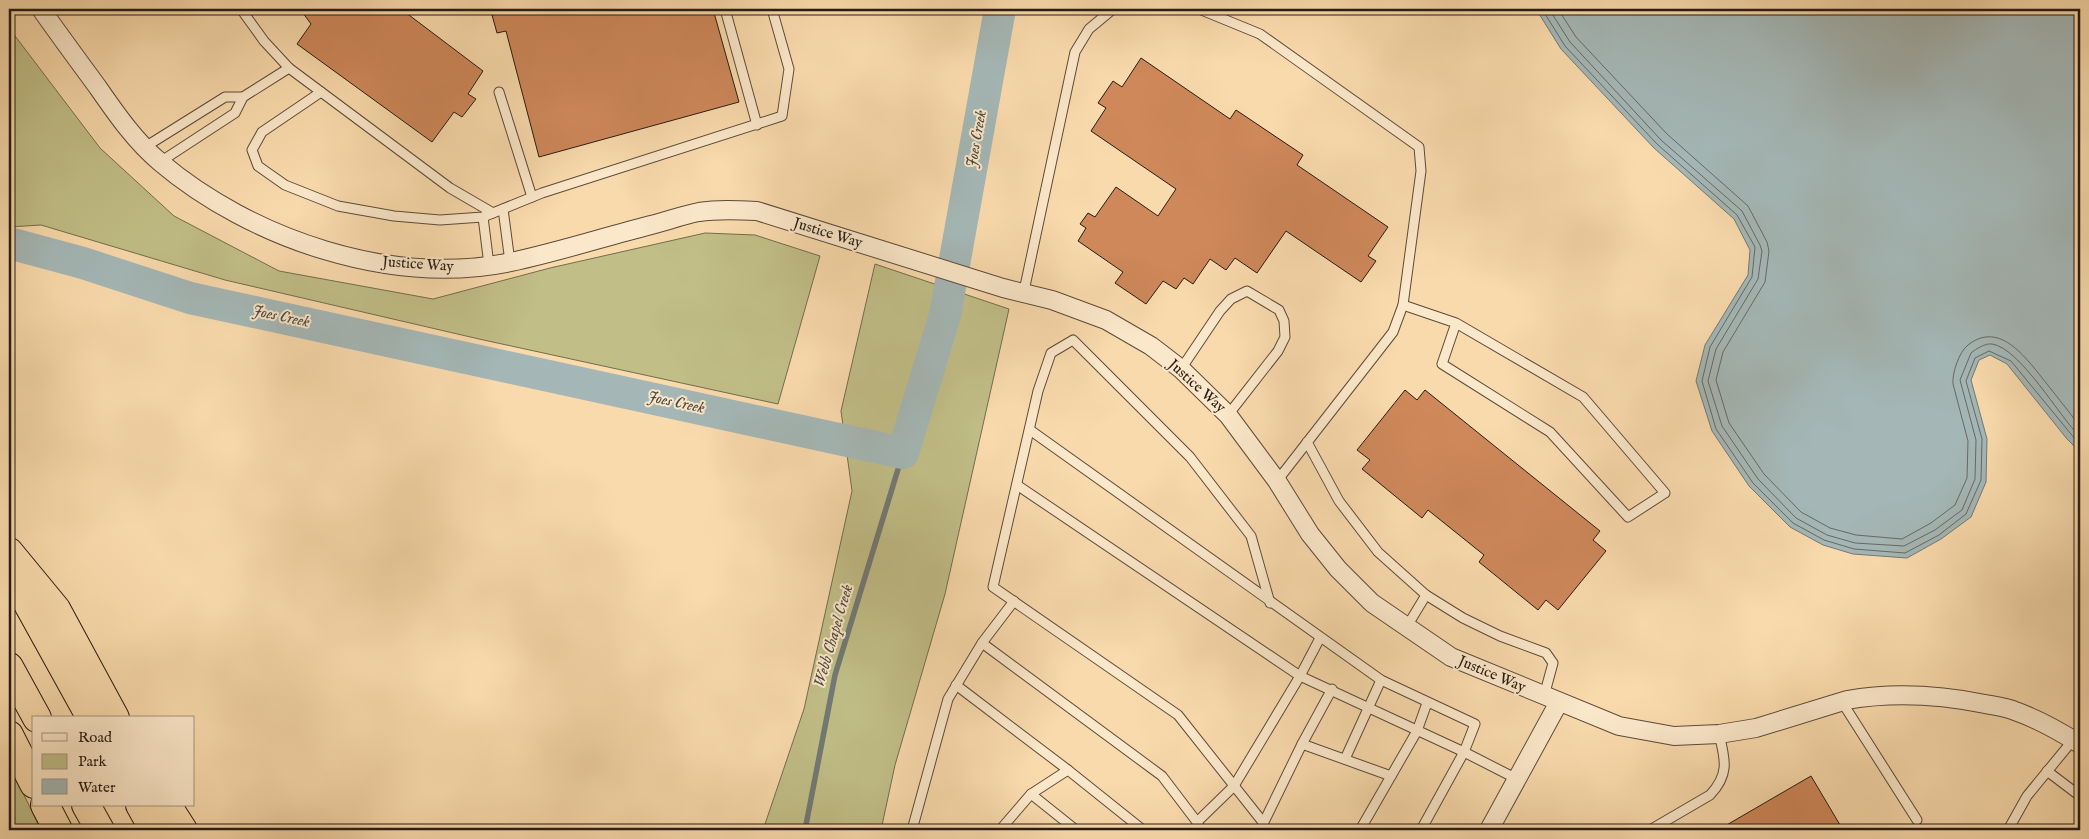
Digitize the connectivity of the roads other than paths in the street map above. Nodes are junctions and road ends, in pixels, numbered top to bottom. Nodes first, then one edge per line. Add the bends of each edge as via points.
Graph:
1 (41, 9) edge
2 (241, 9) edge
3 (725, 9) edge
4 (772, 9) edge
5 (1113, 9) edge
6 (1199, 9) edge
7 (289, 68) junction
8 (321, 92) junction
9 (499, 92) dead end
10 (243, 97) junction
11 (757, 125) junction
12 (145, 147) junction
13 (160, 162) junction
14 (532, 197) junction
15 (502, 209) junction
16 (493, 213) junction
17 (483, 217) junction
18 (510, 262) junction
19 (490, 265) junction
20 (1024, 291) junction
21 (1403, 305) junction
22 (1456, 323) junction
23 (1181, 370) junction
24 (1228, 415) junction
25 (1030, 430) junction
26 (1307, 442) junction
27 (1277, 481) junction
28 (1017, 485) junction
29 (9, 552) edge
30 (9, 570) edge
31 (1426, 595) junction
32 (1014, 601) junction
33 (1270, 602) junction
34 (1406, 628) junction
35 (1320, 638) junction
36 (982, 643) junction
37 (9, 667) edge
38 (1300, 676) junction
39 (1381, 680) junction
40 (956, 685) junction
41 (1332, 690) junction
42 (1551, 699) junction
43 (1842, 702) junction
44 (1427, 703) junction
45 (1368, 709) junction
46 (36, 716) edge
47 (90, 716) edge
48 (115, 716) edge
49 (1417, 731) junction
50 (1719, 734) junction
51 (9, 735) edge
52 (2076, 742) edge
53 (1302, 744) junction
54 (1464, 752) junction
55 (1345, 759) junction
56 (1068, 770) junction
57 (2047, 771) junction
58 (1392, 776) junction
59 (1517, 779) junction
60 (32, 780) edge
61 (1234, 786) junction
62 (1031, 794) junction
63 (2080, 796) edge
64 (46, 806) edge
65 (87, 806) edge
66 (141, 806) edge
67 (168, 806) edge
68 (1917, 820) dead end
69 (1199, 826) edge
70 (1264, 827) edge
71 (58, 830) edge
72 (100, 830) edge
73 (154, 830) edge
74 (183, 830) edge
75 (912, 830) edge
76 (1000, 830) edge
77 (1076, 830) edge
78 (1143, 830) edge
79 (1360, 830) edge
80 (1422, 830) edge
81 (1489, 830) edge
82 (1650, 830) edge
83 (2008, 830) edge

1 - 12 street, Justice Way via 110,105
2 - 7 lane
3 - 11 lane
4 - 11 lane via 790,69 782,116
5 - 20 lane via 1089,29 1075,52
6 - 21 lane via 1260,34 1420,147 1421,170
7 - 8 lane
7 - 10 lane
8 - 16 lane via 450,188
8 - 17 lane via 262,132 252,150 258,166 285,185 338,206 440,220
9 - 14 lane
10 - 12 lane via 225,97
10 - 13 lane via 235,113
11 - 14 lane
12 - 13 street, Justice Way
13 - 19 street, Justice Way via 244,219 319,249 360,260 408,266 456,268
14 - 15 lane
15 - 16 lane
15 - 18 lane
16 - 17 lane
17 - 19 lane
18 - 19 street, Justice Way
18 - 20 street, Justice Way via 699,212 756,211 1003,288
20 - 23 street, Justice Way via 1106,320 1151,346
21 - 22 lane
21 - 26 lane via 1393,332
22 - 22 lane via 1583,397 1665,493 1628,516 1550,432 1442,364
23 - 24 street, Justice Way
23 - 24 lane via 1231,298 1247,291 1279,310 1285,337 1278,351
24 - 27 street, Justice Way
25 - 28 lane
25 - 33 lane
25 - 33 lane via 1038,391 1051,353 1073,340 1190,457 1252,536
26 - 27 lane
26 - 31 lane via 1339,501 1378,552
27 - 34 street, Justice Way via 1310,534 1338,569 1372,603
28 - 32 lane via 993,587
28 - 38 lane
29 - 48 highway via 56,609
30 - 47 highway
31 - 34 lane
31 - 42 lane via 1500,636 1546,653 1553,663
32 - 36 lane
32 - 61 lane via 1178,715
33 - 35 lane
34 - 42 street, Justice Way via 1452,657
35 - 38 lane
35 - 39 lane
36 - 40 lane
36 - 69 lane via 1162,776
37 - 46 highway
38 - 41 lane
38 - 61 lane
39 - 44 lane
39 - 45 lane
40 - 56 lane
40 - 75 lane via 948,698
41 - 45 lane
41 - 53 lane
42 - 50 street, Justice Way via 1618,726 1674,736
42 - 59 street
43 - 50 street, Justice Way via 1756,728
43 - 52 street, Justice Way via 1862,697 1920,695 1964,700 2014,710
43 - 68 lane
44 - 49 lane
44 - 54 lane via 1475,724
45 - 49 lane
45 - 55 lane
49 - 54 lane
49 - 58 lane
50 - 82 lane via 1725,767 1717,788
51 - 60 highway
52 - 57 lane
53 - 55 lane
53 - 70 lane
54 - 59 lane
54 - 80 lane
55 - 58 lane
56 - 62 lane
56 - 78 lane
57 - 63 lane
57 - 83 lane via 2027,796
58 - 79 lane
59 - 81 street
61 - 69 lane
61 - 70 lane
62 - 76 lane
62 - 77 lane
64 - 71 highway
65 - 72 highway
66 - 73 highway
67 - 74 highway

